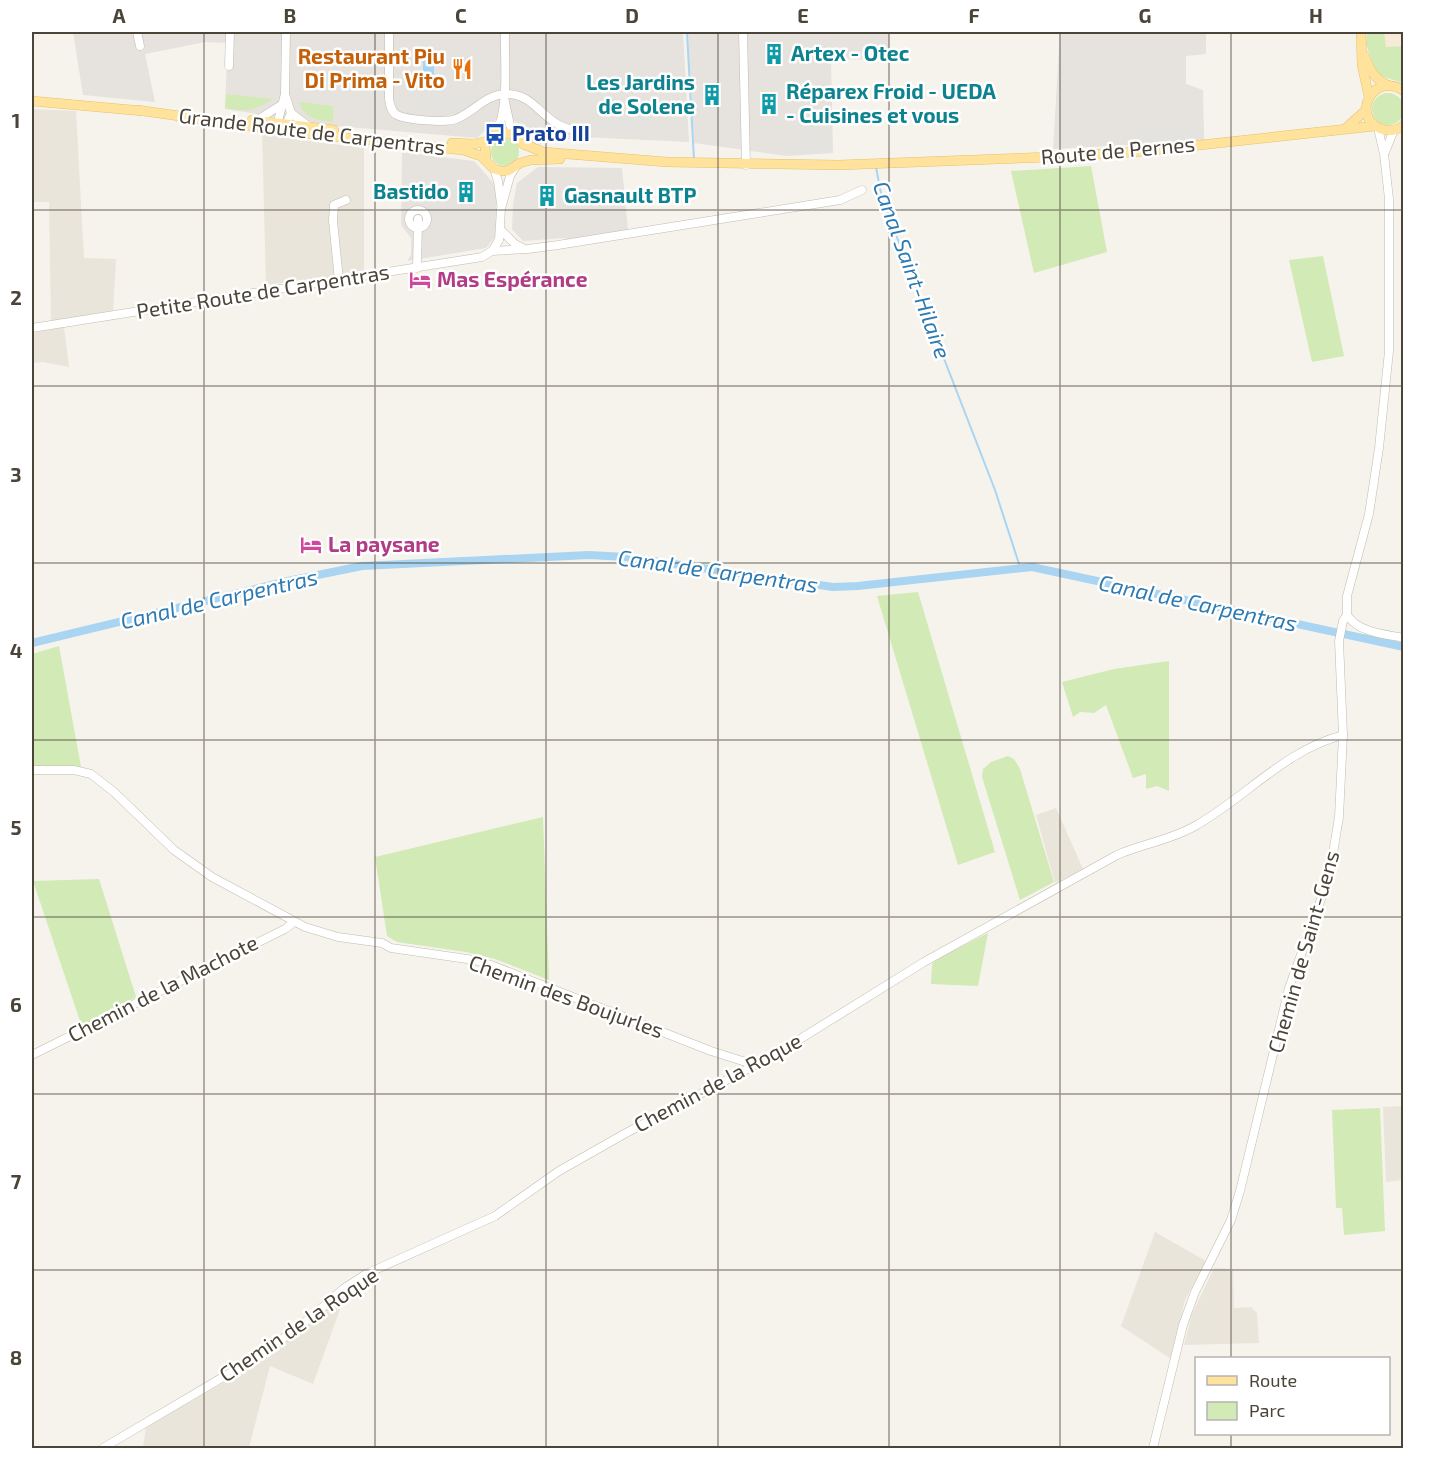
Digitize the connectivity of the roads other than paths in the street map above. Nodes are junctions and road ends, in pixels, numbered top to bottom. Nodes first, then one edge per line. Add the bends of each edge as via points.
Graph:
1 (137, 32) edge
2 (230, 32) edge
3 (286, 32) edge
4 (389, 32) edge
5 (505, 32) edge
6 (743, 32) edge
7 (1361, 32) edge
8 (140, 46) dead end
9 (1362, 50) junction
10 (229, 66) dead end
11 (1389, 86) junction
12 (1404, 91) edge
13 (285, 94) junction
14 (504, 94) junction
15 (1369, 97) junction
16 (32, 101) edge
17 (281, 105) junction
18 (1366, 110) junction
19 (291, 113) junction
20 (257, 124) junction
21 (285, 127) junction
22 (309, 127) junction
23 (1377, 127) junction
24 (1399, 128) edge
25 (1346, 129) junction
26 (581, 130) dead end
27 (515, 135) junction
28 (491, 137) junction
29 (523, 144) junction
30 (1384, 154) junction
31 (612, 158) junction
32 (486, 159) junction
33 (746, 165) junction
34 (518, 166) junction
35 (494, 169) junction
36 (862, 190) dead end
37 (346, 200) dead end
38 (501, 209) junction
39 (418, 219) dead end
40 (500, 229) junction
41 (528, 249) junction
42 (492, 251) junction
43 (417, 268) junction
44 (339, 280) junction
45 (32, 328) edge
46 (1347, 615) junction
47 (1404, 638) edge
48 (1343, 735) junction
49 (32, 770) edge
50 (294, 922) junction
51 (32, 1055) edge
52 (755, 1065) junction
53 (103, 1449) edge
54 (1153, 1449) edge

1 - 8 street
2 - 10 street
3 - 13 street
4 - 14 street via 389,99 396,114 453,120 486,99
5 - 14 street
6 - 33 street
7 - 9 main road
9 - 11 main road via 1372,74
9 - 15 main road
11 - 12 main road
11 - 15 main road via 1380,87
13 - 17 street
13 - 19 street
14 - 26 street via 530,101 555,124
14 - 27 street
14 - 28 street via 501,118
15 - 18 main road
16 - 20 main road, Grande Route de Carpentras
17 - 20 street
17 - 21 street
18 - 23 main road
18 - 25 main road
19 - 21 street
19 - 22 street
20 - 21 main road, Grande Route de Carpentras
20 - 21 main road, Grande Route de Carpentras
21 - 22 main road, Grande Route de Carpentras
21 - 32 main road, Grande Route de Carpentras via 463,150
22 - 28 main road, Grande Route de Carpentras via 462,144
23 - 24 main road, Route de Pernes via 1386,131
23 - 25 main road, Route de Pernes
23 - 30 street, Chemin de Saint-Gens
24 - 30 street, Chemin de Saint-Gens
25 - 33 main road, Route de Pernes via 1051,158
27 - 28 main road, Grande Route de Carpentras via 502,132
27 - 29 main road
28 - 32 main road via 485,147
29 - 31 main road via 543,152
29 - 34 main road
30 - 46 street, Chemin de Saint-Gens via 1390,221 1388,363 1369,514 1347,596
31 - 33 main road
31 - 34 main road via 543,159
32 - 35 main road
34 - 35 main road via 508,171
34 - 38 street via 510,176
35 - 38 street
36 - 41 street, Petite Route de Carpentras via 840,200
37 - 44 street via 334,205
38 - 40 street
39 - 43 street
40 - 41 street via 515,244
40 - 42 street
41 - 42 street, Petite Route de Carpentras
42 - 43 street, Petite Route de Carpentras via 482,257
43 - 44 street, Petite Route de Carpentras
44 - 45 street, Petite Route de Carpentras
46 - 47 street via 1367,630
46 - 48 street, Chemin de Saint-Gens via 1340,633
48 - 52 street, Chemin de la Roque via 1322,741 1261,778 1192,828 1117,855 924,962
48 - 54 street, Chemin de Saint-Gens via 1340,817 1329,877 1289,988 1237,1201 1195,1292
49 - 50 street, Chemin des Boujurles via 91,774 174,850 212,877
50 - 51 street, Chemin de la Machote
50 - 52 street, Chemin des Boujurles via 338,937 491,965
52 - 53 street, Chemin de la Roque via 626,1132 559,1171 495,1216 366,1274 262,1354

